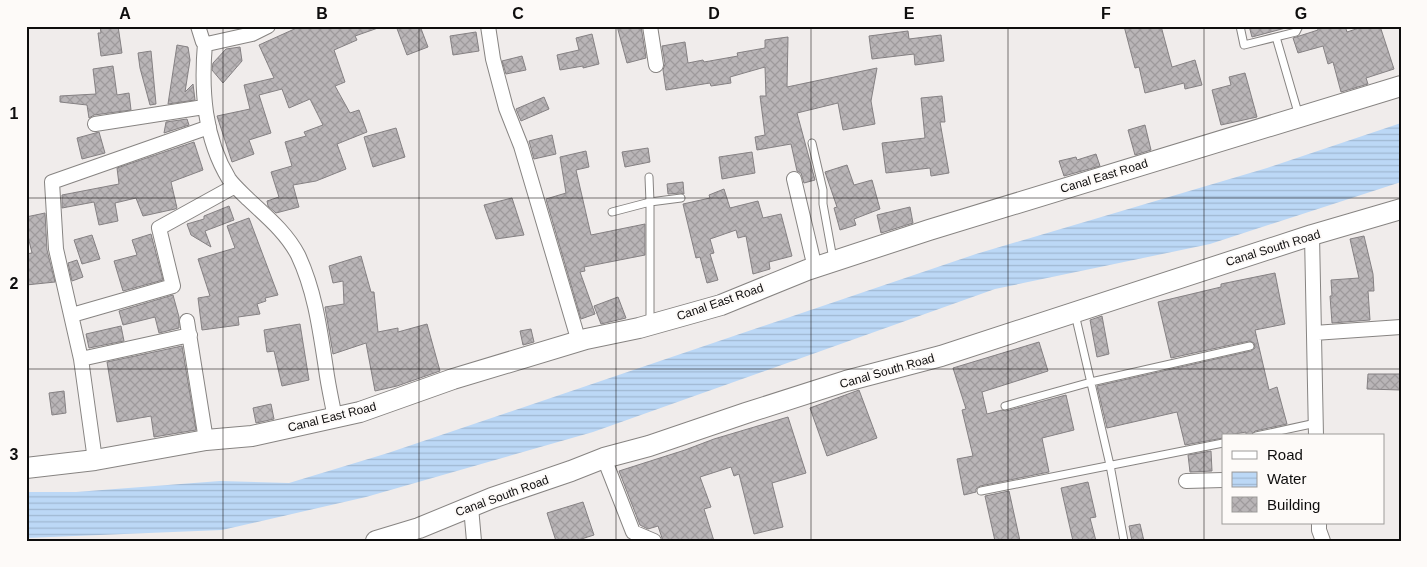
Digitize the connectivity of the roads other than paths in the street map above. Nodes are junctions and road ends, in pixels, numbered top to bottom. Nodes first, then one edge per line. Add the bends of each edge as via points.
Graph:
1 (198, 26) edge
2 (268, 26) edge
3 (488, 26) edge
4 (650, 26) edge
5 (1240, 26) edge
6 (1299, 26) edge
7 (1276, 37) junction
8 (205, 43) junction
9 (656, 65) dead end
10 (1401, 86) edge
11 (204, 106) junction
12 (1299, 117) junction
13 (95, 124) dead end
14 (209, 127) junction
15 (812, 143) dead end
16 (649, 177) dead end
17 (794, 179) dead end
18 (235, 186) junction
19 (681, 198) dead end
20 (650, 202) junction
21 (1401, 209) edge
22 (612, 212) dead end
23 (1312, 235) junction
24 (825, 265) junction
25 (1074, 312) junction
26 (72, 315) junction
27 (187, 321) dead end
28 (650, 325) junction
29 (1401, 327) edge
30 (1314, 333) junction
31 (190, 335) junction
32 (579, 342) junction
33 (1250, 346) dead end
34 (81, 359) junction
35 (1091, 382) junction
36 (1005, 406) dead end
37 (335, 418) junction
38 (1316, 429) edge
39 (1273, 434) edge
40 (206, 440) junction
41 (1222, 443) edge
42 (604, 458) junction
43 (95, 460) junction
44 (1110, 465) junction
45 (26, 468) edge
46 (1222, 480) edge
47 (1186, 481) dead end
48 (981, 491) dead end
49 (471, 507) junction
50 (1319, 524) edge
51 (387, 539) edge
52 (474, 541) edge
53 (654, 541) edge
54 (1124, 541) edge
55 (1323, 541) edge

1 - 8 street
2 - 8 street via 252,34
3 - 32 street via 506,108 521,146
4 - 9 street
5 - 7 lane via 1244,45
6 - 7 lane via 1296,32
7 - 12 lane
8 - 11 street
10 - 12 main road, Canal East Road
11 - 13 street
11 - 14 street
12 - 24 main road, Canal East Road
14 - 18 street via 212,142
14 - 26 street via 52,182 56,249
15 - 24 lane via 823,190
16 - 20 lane
17 - 24 street
18 - 26 street via 159,228 173,286
18 - 37 street via 275,223 297,254 311,289 322,336
19 - 20 lane
20 - 22 lane
20 - 28 lane
21 - 23 main road, Canal South Road
23 - 25 main road, Canal South Road
23 - 30 street
24 - 28 main road, Canal East Road via 722,304
25 - 35 lane
25 - 42 main road, Canal South Road via 941,356 846,382
26 - 34 street
27 - 31 street
28 - 32 main road, Canal East Road
29 - 30 street
30 - 38 street
31 - 34 street
31 - 40 street
32 - 37 main road, Canal East Road
33 - 35 lane
34 - 43 street
35 - 36 lane
35 - 44 lane
37 - 40 main road, Canal East Road via 252,436
38 - 39 lane
40 - 43 main road, Canal East Road
41 - 44 lane
42 - 49 main road, Canal South Road
42 - 53 street via 633,532
43 - 45 main road, Canal East Road
44 - 48 lane
44 - 54 lane
46 - 47 street
49 - 51 main road, Canal South Road
49 - 52 street
50 - 55 street

